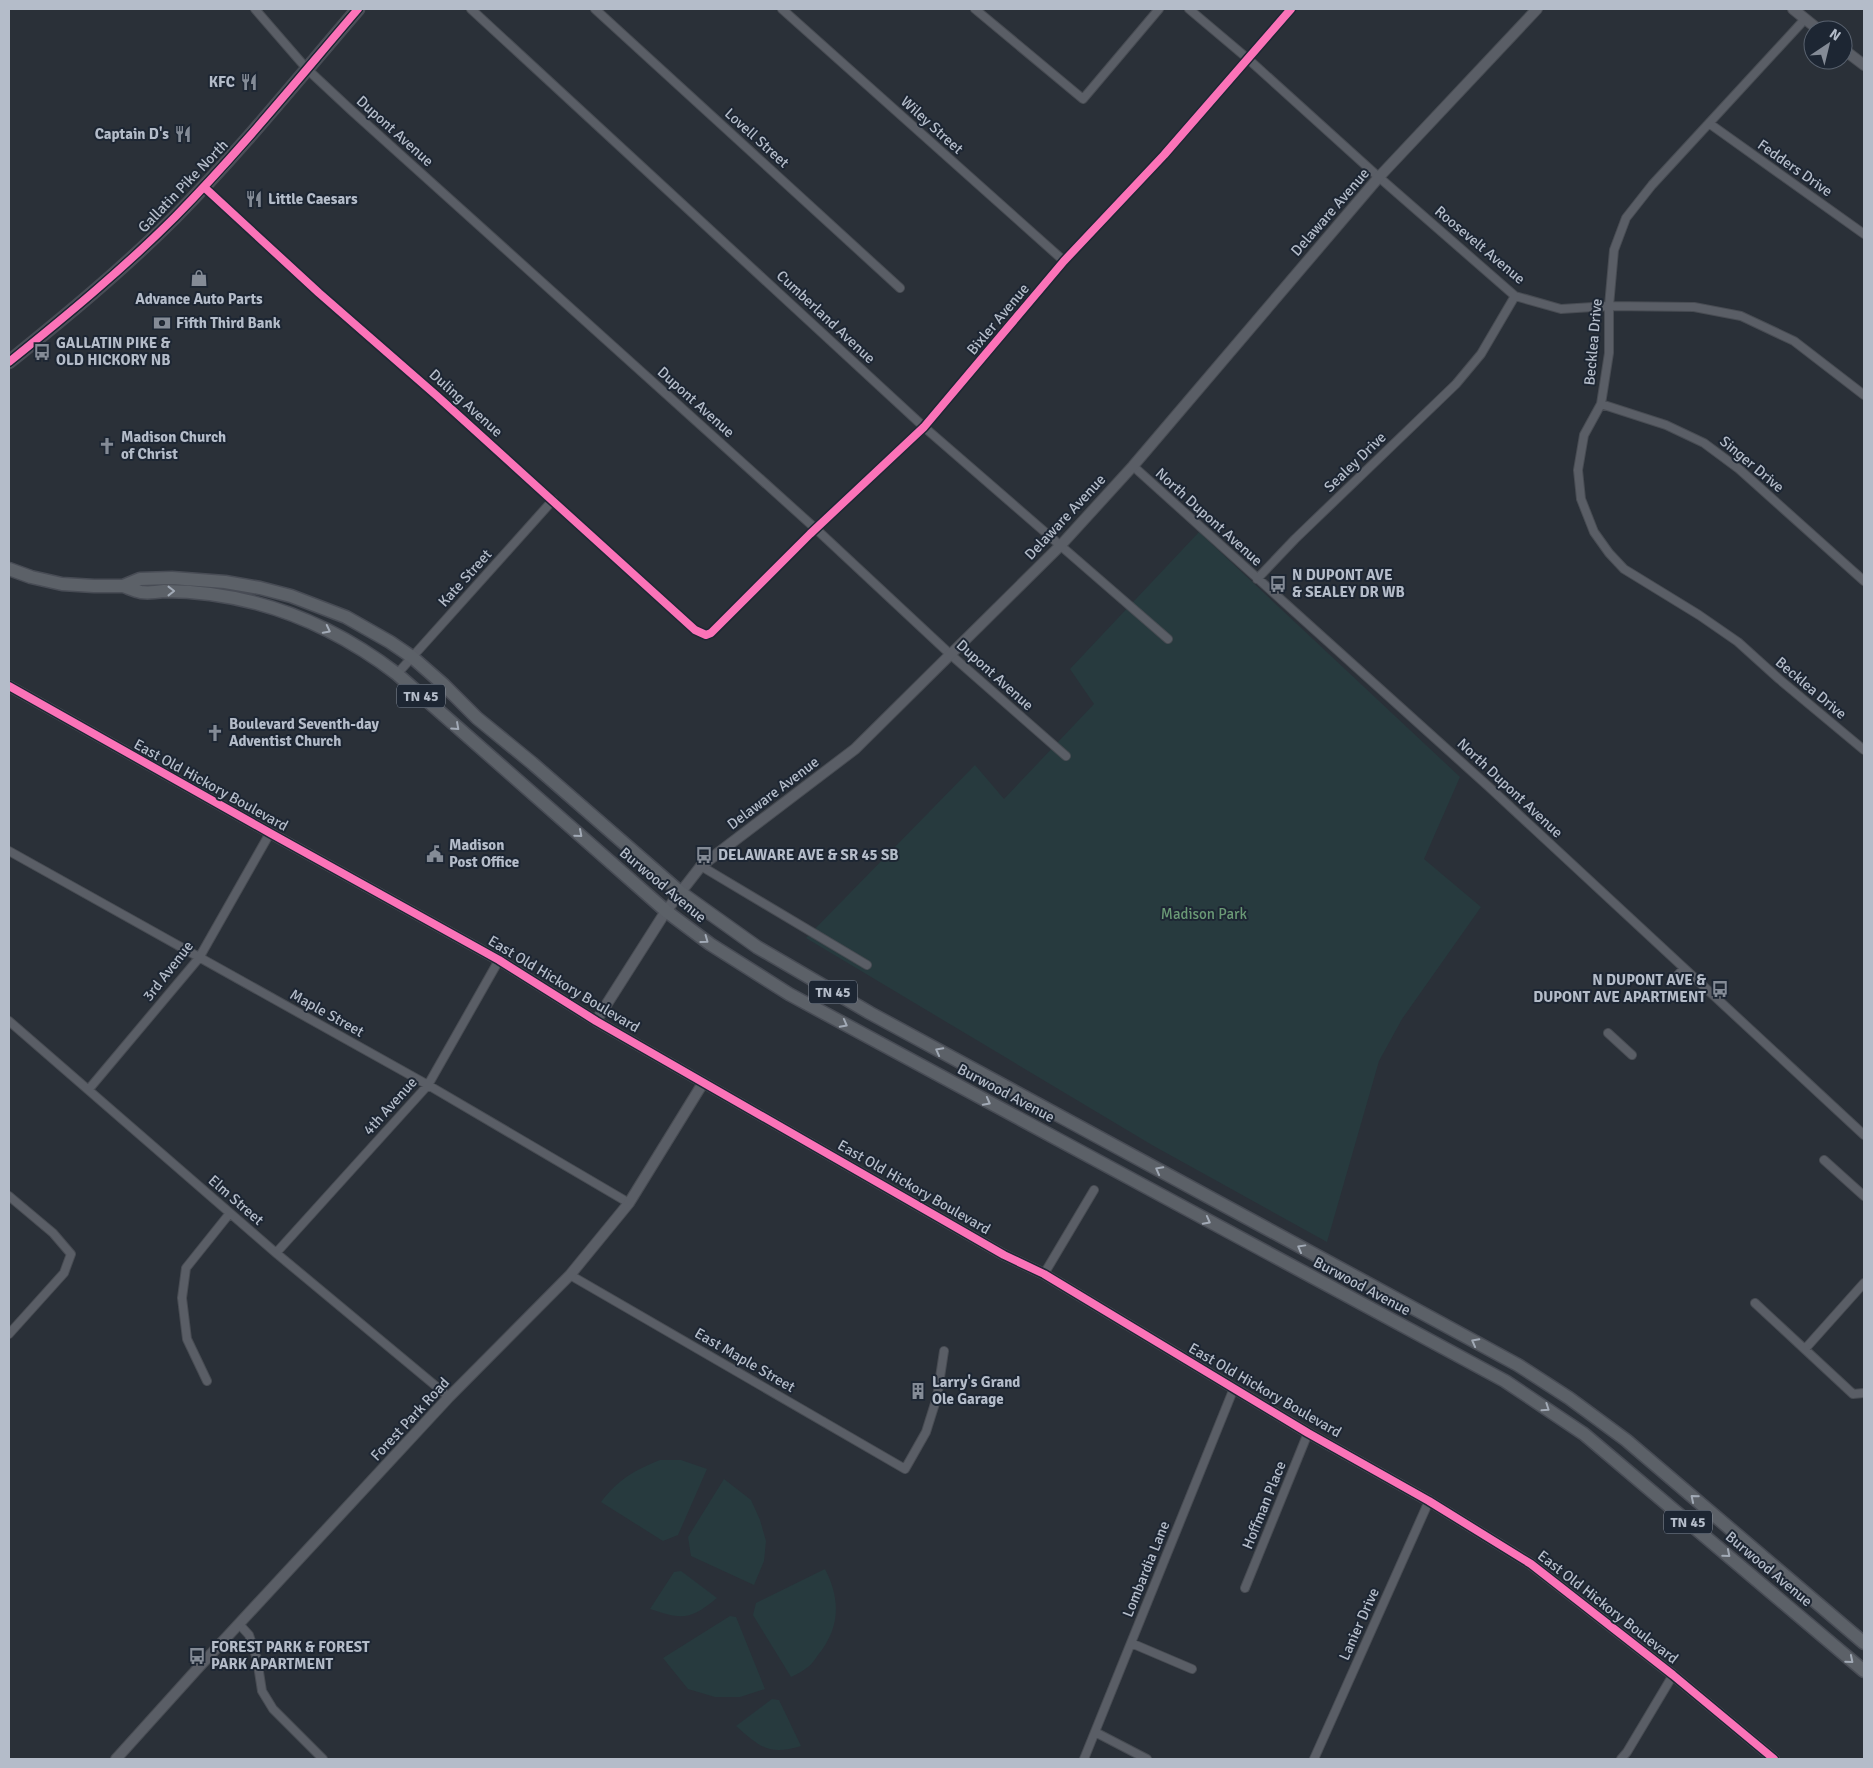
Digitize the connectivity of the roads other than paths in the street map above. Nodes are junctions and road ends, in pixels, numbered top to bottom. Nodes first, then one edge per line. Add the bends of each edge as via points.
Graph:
1 (255, 9) edge
2 (358, 9) edge
3 (471, 9) edge
4 (595, 9) edge
5 (782, 9) edge
6 (975, 9) edge
7 (1159, 9) edge
8 (1189, 9) edge
9 (1291, 9) edge
10 (1537, 9) edge
11 (1793, 9) edge
12 (1805, 19) joint
13 (1853, 57) edge
14 (1247, 58) junction
15 (1864, 65) edge
16 (307, 69) junction
17 (1710, 124) junction
18 (1379, 177) junction
19 (204, 187) junction
20 (1864, 234) edge
21 (1064, 262) junction
22 (900, 288) dead end
23 (1515, 296) junction
24 (1609, 306) junction
25 (9, 362) edge
26 (1864, 395) edge
27 (1600, 404) junction
28 (924, 427) junction
29 (1133, 466) junction
30 (553, 500) junction
31 (816, 529) junction
32 (1061, 546) junction
33 (9, 569) edge
34 (1256, 579) junction
35 (1864, 581) edge
36 (123, 586) junction
37 (711, 633) joint
38 (1168, 639) dead end
39 (951, 655) junction
40 (412, 657) junction
41 (397, 674) junction
42 (9, 686) edge
43 (1864, 750) edge
44 (1066, 756) dead end
45 (270, 833) junction
46 (9, 850) edge
47 (701, 866) junction
48 (680, 892) junction
49 (666, 911) junction
50 (199, 958) junction
51 (499, 960) junction
52 (868, 965) dead end
53 (1684, 968) junction
54 (1677, 976) dead end
55 (9, 1021) edge
56 (596, 1021) junction
57 (1608, 1033) dead end
58 (1632, 1055) dead end
59 (703, 1083) junction
60 (428, 1085) junction
61 (88, 1089) junction
62 (1864, 1135) edge
63 (1824, 1160) dead end
64 (1094, 1190) dead end
65 (9, 1196) edge
66 (1864, 1196) edge
67 (629, 1203) junction
68 (230, 1213) junction
69 (276, 1253) junction
70 (1044, 1274) junction
71 (570, 1275) junction
72 (1864, 1283) edge
73 (1754, 1303) dead end
74 (9, 1334) edge
75 (1806, 1349) junction
76 (944, 1351) dead end
77 (207, 1381) dead end
78 (1234, 1388) junction
79 (1864, 1393) edge
80 (448, 1397) junction
81 (1308, 1433) junction
82 (1429, 1501) junction
83 (1245, 1588) dead end
84 (239, 1624) junction
85 (1131, 1642) junction
86 (1864, 1643) edge
87 (1192, 1668) dead end
88 (1864, 1671) edge
89 (1673, 1676) junction
90 (1095, 1732) junction
91 (116, 1759) edge
92 (323, 1759) edge
93 (1084, 1759) edge
94 (1148, 1759) edge
95 (1314, 1759) edge
96 (1621, 1759) edge
97 (1774, 1759) edge

1 - 16 street, Dupont Avenue
2 - 16 main road, Gallatin Pike North
3 - 28 street, Cumberland Avenue
4 - 22 street, Lovell Street
5 - 21 street, Wiley Street
6 - 7 street via 1082,99
8 - 14 street, Roosevelt Avenue
9 - 14 street, Bixler Avenue
10 - 18 street, Delaware Avenue
11 - 12 street
12 - 17 street, Becklea Drive
13 - 15 street
14 - 18 street, Roosevelt Avenue
14 - 21 street, Bixler Avenue via 1164,155
16 - 19 main road, Gallatin Pike North
16 - 31 street, Dupont Avenue
17 - 20 street, Fedders Drive
17 - 24 street, Becklea Drive via 1652,185 1626,218 1614,250
18 - 23 street, Roosevelt Avenue
18 - 29 street, Delaware Avenue
19 - 25 main road, Gallatin Pike North via 127,263
19 - 30 street, Duling Avenue
21 - 28 street, Bixler Avenue
23 - 24 street, Roosevelt Avenue via 1561,309
23 - 34 street, Sealey Drive via 1472,366
24 - 26 street, Roosevelt Avenue via 1694,307 1741,316 1794,341
24 - 27 street, Becklea Drive via 1609,353
27 - 35 street, Singer Drive via 1666,425 1704,443 1739,469
27 - 43 street, Becklea Drive via 1584,435 1578,470 1581,499 1594,532 1609,553 1624,569 1738,642
28 - 31 street, Bixler Avenue
28 - 32 street, Cumberland Avenue
29 - 32 street, Delaware Avenue
29 - 34 street, North Dupont Avenue
30 - 37 street, Duling Avenue via 694,630 706,635
30 - 40 street, Kate Street
31 - 37 street, Bixler Avenue
31 - 39 street, Dupont Avenue
32 - 38 street, Cumberland Avenue
32 - 39 street, Delaware Avenue
33 - 36 main road, Burwood Avenue / TN 45 via 62,584
34 - 53 street, North Dupont Avenue
36 - 40 main road, Burwood Avenue / TN 45 via 140,579 172,578 260,588 346,617
36 -> 41 main road, Burwood Avenue / TN 45 via 141,592 210,594 292,615 348,641
39 - 44 street, Dupont Avenue
39 - 47 street, Delaware Avenue via 855,749
40 - 41 street, Kate Street
40 - 48 main road, Burwood Avenue / TN 45 via 477,718
41 -> 49 main road, Burwood Avenue / TN 45
42 - 45 street, East Old Hickory Boulevard
45 - 50 street, 3rd Avenue
45 - 51 street, East Old Hickory Boulevard
46 - 50 street, Maple Street
47 - 48 street, Delaware Avenue
47 - 52 street
48 - 49 street, Delaware Avenue
86 -> 48 main road, Burwood Avenue / TN 45 via 1626,1440 1518,1365 870,1014 757,947
49 - 56 street, Delaware Avenue
49 -> 88 main road, Burwood Avenue / TN 45 via 710,944 789,994 1505,1381 1584,1434
50 - 60 street, Maple Street
50 - 61 street, 3rd Avenue
51 - 56 street, East Old Hickory Boulevard
51 - 60 street, 4th Avenue
53 - 54 street
53 - 62 street, North Dupont Avenue
55 - 61 street, Elm Street
56 - 59 street, East Old Hickory Boulevard
57 - 58 street
59 - 67 street, Forest Park Road
59 - 70 street, East Old Hickory Boulevard via 1004,1255
60 - 67 street, Maple Street
60 - 69 street, 4th Avenue
61 - 68 street, Elm Street
63 - 66 street
64 - 70 street
65 - 74 street via 71,1254 64,1273
67 - 71 street, Forest Park Road
68 - 69 street, Elm Street
68 - 77 street via 186,1268 182,1298 187,1339
69 - 80 street, Elm Street
70 - 78 street, East Old Hickory Boulevard
71 - 76 street, East Maple Street via 906,1469 926,1432 937,1397
71 - 80 street, Forest Park Road
72 - 75 street
73 - 75 street
75 - 79 street via 1853,1394
78 - 81 street, East Old Hickory Boulevard
78 - 85 street, Lombardia Lane
80 - 84 street, Forest Park Road
81 - 82 street, East Old Hickory Boulevard
81 - 83 street, Hoffman Place
82 - 89 street, East Old Hickory Boulevard via 1531,1564
82 - 95 street, Lanier Drive
84 - 91 street, Forest Park Road
84 - 92 street via 249,1635 262,1691 273,1709
85 - 87 street
85 - 90 street, Lombardia Lane
89 - 96 street
89 - 97 street, East Old Hickory Boulevard
90 - 93 street, Lombardia Lane
90 - 94 street

